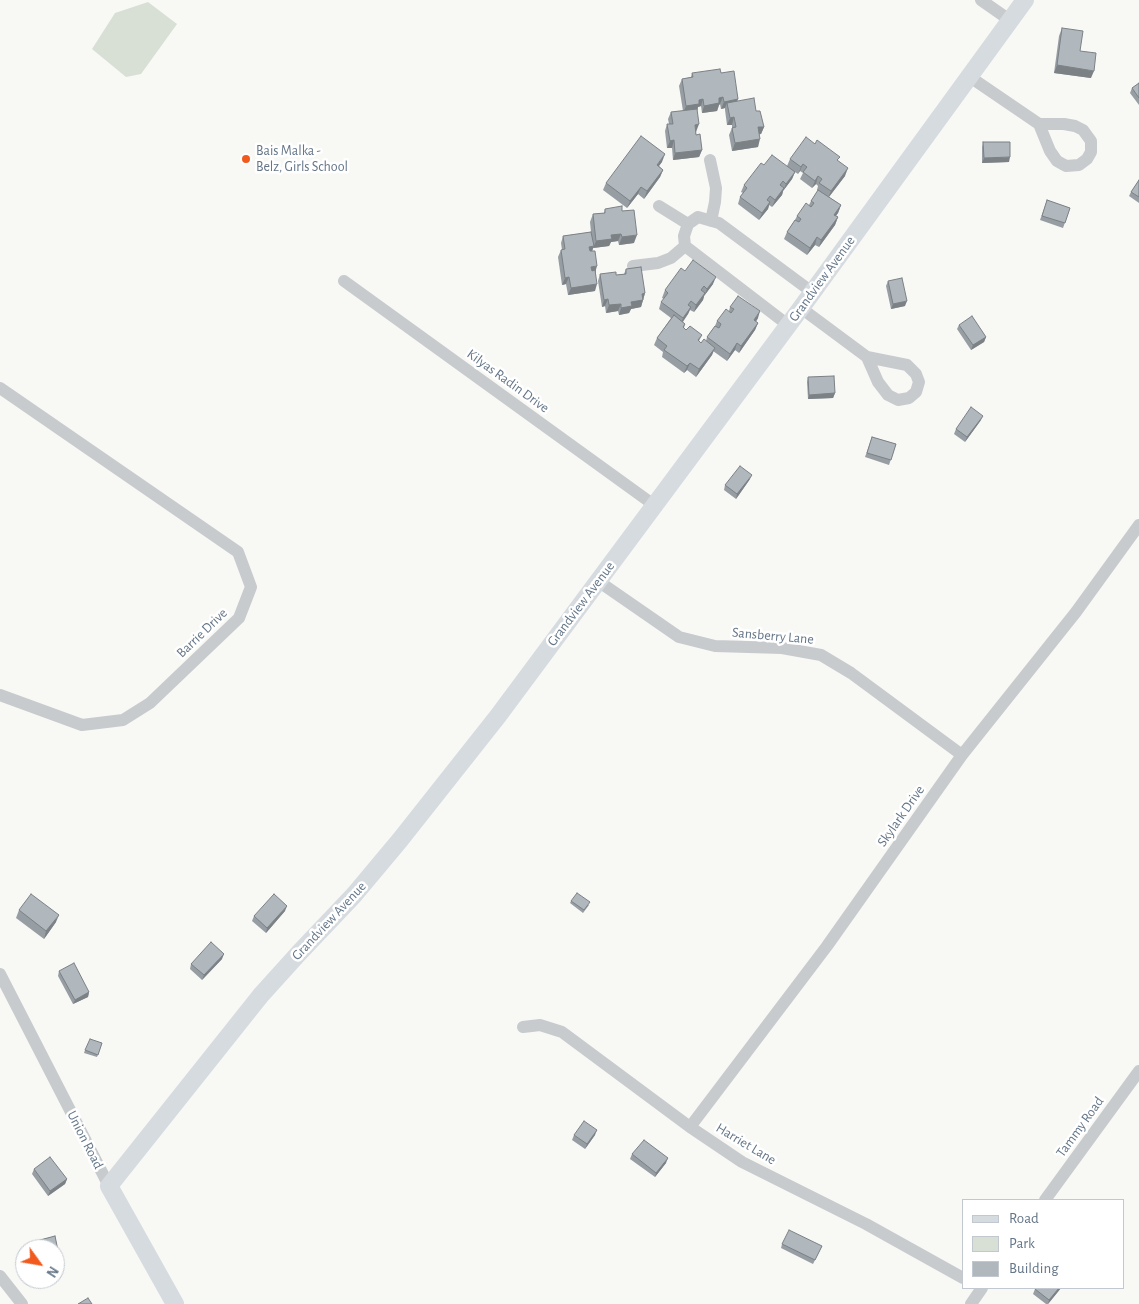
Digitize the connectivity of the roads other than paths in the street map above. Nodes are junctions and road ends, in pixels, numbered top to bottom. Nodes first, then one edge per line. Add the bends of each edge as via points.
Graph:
1 (981, 0) edge
2 (1025, 0) edge
3 (1011, 21) junction
4 (970, 77) junction
5 (1039, 124) dead end
6 (710, 160) dead end
7 (659, 206) dead end
8 (711, 220) junction
9 (688, 224) junction
10 (685, 246) junction
11 (633, 266) edge
12 (344, 281) dead end
13 (812, 292) junction
14 (801, 308) junction
15 (788, 325) junction
16 (867, 357) dead end
17 (0, 388) edge
18 (654, 505) junction
19 (1139, 525) edge
20 (598, 581) junction
21 (0, 695) edge
22 (962, 755) junction
23 (0, 974) edge
24 (522, 1027) dead end
25 (1139, 1071) edge
26 (690, 1127) junction
27 (109, 1186) junction
28 (1046, 1199) edge
29 (0, 1276) edge
30 (962, 1277) edge
31 (980, 1289) edge
32 (22, 1304) edge
33 (175, 1304) edge
34 (971, 1304) edge

1 - 3 street
2 - 3 street, Grandview Avenue
3 - 4 street, Grandview Avenue
4 - 5 street
4 - 13 street, Grandview Avenue
6 - 8 street via 716,188
7 - 9 street
8 - 9 street via 698,217
8 - 13 street
9 - 10 street
10 - 11 street via 671,258
10 - 15 street
12 - 18 street, Kilyas Radin Drive
13 - 14 street, Grandview Avenue
14 - 15 street, Grandview Avenue
14 - 16 street
15 - 18 street, Grandview Avenue
17 - 21 street, Barrie Drive via 238,552 251,587 239,618 150,703 123,720 82,725
18 - 20 street, Grandview Avenue
19 - 22 street, Skylark Drive via 1076,612
20 - 22 street, Sansberry Lane via 679,637 715,646 782,648 821,655 851,673
20 - 27 street, Grandview Avenue via 498,716 400,840 262,996
22 - 26 street, Skylark Drive via 828,946
23 - 27 street, Union Road
24 - 26 street, Harriet Lane via 540,1025 562,1032
25 - 28 street, Tammy Road
26 - 30 street, Harriet Lane via 742,1162 866,1224
27 - 33 street, Union Road
29 - 32 street
31 - 34 street

